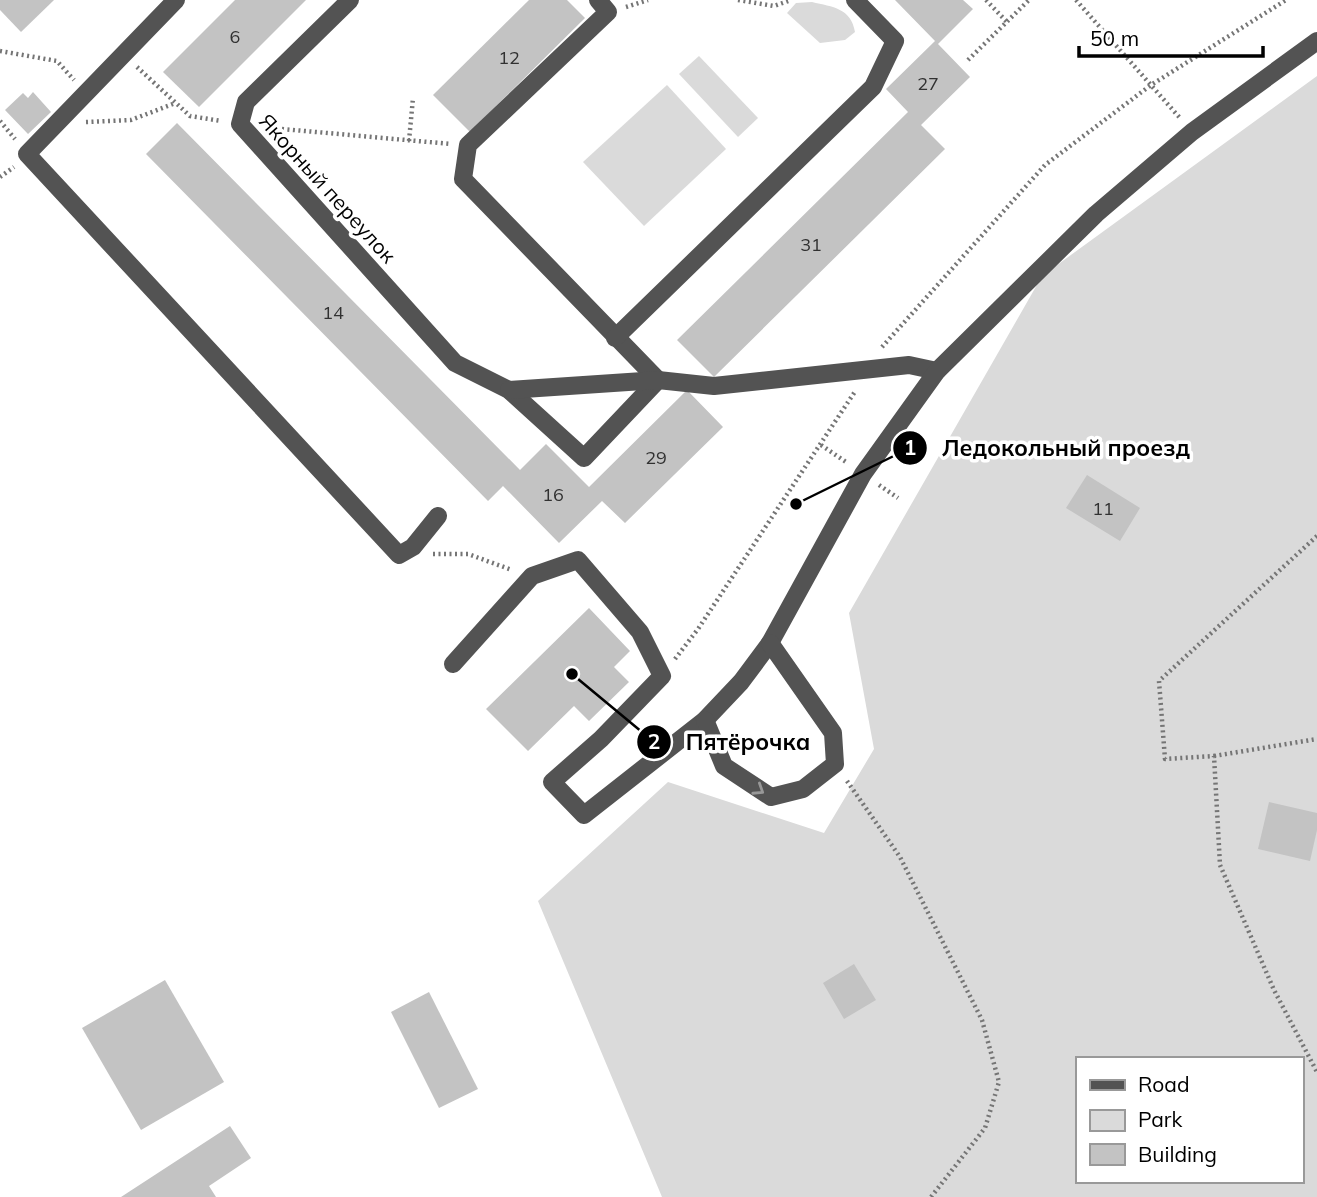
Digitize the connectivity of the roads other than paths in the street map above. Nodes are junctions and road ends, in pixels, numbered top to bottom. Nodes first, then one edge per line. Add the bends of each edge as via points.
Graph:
1 (176, 0) edge
2 (350, 0) edge
3 (598, 0) edge
4 (855, 0) edge
5 (1317, 41) edge
6 (615, 338) junction
7 (937, 371) junction
8 (658, 380) junction
9 (509, 390) junction
10 (438, 516) dead end
11 (770, 643) junction
12 (453, 663) dead end
13 (705, 720) junction

1 - 10 street via 27,154 399,555 413,547
2 - 9 street, Якорный переулок via 246,102 240,124 455,363
3 - 6 street via 608,12 468,145 463,179
4 - 6 street via 895,41 873,87
5 - 7 street via 1192,132 1096,214
6 - 8 street
7 - 8 street via 909,365 714,386
7 - 11 street via 863,474
8 - 9 street
8 - 9 street via 584,458
11 - 13 street
13 -> 11 street via 724,766 771,797 803,789 835,764 833,733
12 - 13 street via 532,576 578,560 640,632 662,676 601,740 552,782 583,815

